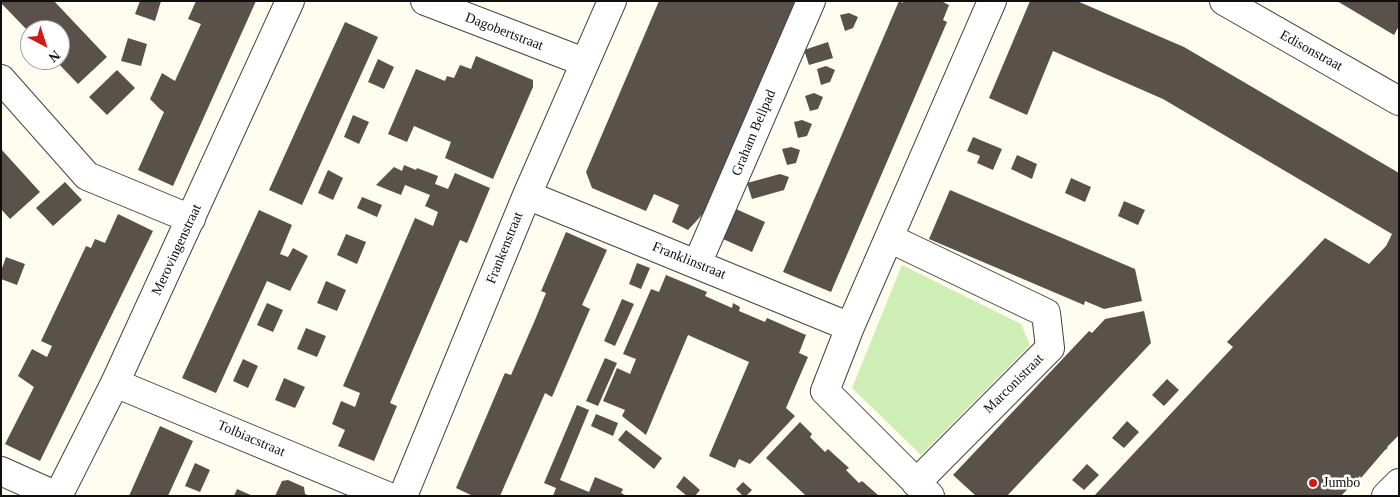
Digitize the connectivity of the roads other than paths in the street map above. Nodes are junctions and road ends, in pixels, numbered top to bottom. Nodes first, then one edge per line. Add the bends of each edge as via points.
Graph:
1 (290, 1) edge
2 (425, 1) edge
3 (612, 1) edge
4 (811, 1) edge
5 (992, 1) edge
6 (1224, 1) edge
7 (584, 62) junction
8 (1, 79) edge
9 (1399, 101) edge
10 (527, 194) junction
11 (191, 220) junction
12 (889, 238) junction
13 (697, 264) junction
14 (850, 326) junction
15 (115, 383) junction
16 (1, 471) edge
17 (1399, 483) edge
18 (923, 489) edge
19 (58, 496) edge
20 (387, 496) edge
21 (403, 496) edge
22 (1386, 496) edge

1 - 11 street, Merovingenstraat
2 - 7 street, Dagobertstraat
3 - 7 street, Frankenstraat
4 - 13 street, Graham Bellpad
5 - 12 street, Marconistraat
6 - 9 street, Edisonstraat
7 - 10 street, Frankenstraat
8 - 11 street via 87,176
10 - 13 street, Franklinstraat
10 - 21 street, Frankenstraat
11 - 15 street, Merovingenstraat
12 - 14 street, Marconistraat
12 - 18 street, Marconistraat via 1046,313 1050,348
13 - 14 street, Franklinstraat
14 - 18 street, Marconistraat via 825,390
15 - 19 street, Merovingenstraat
15 - 20 street, Tolbiacstraat
16 - 19 street
17 - 22 street

